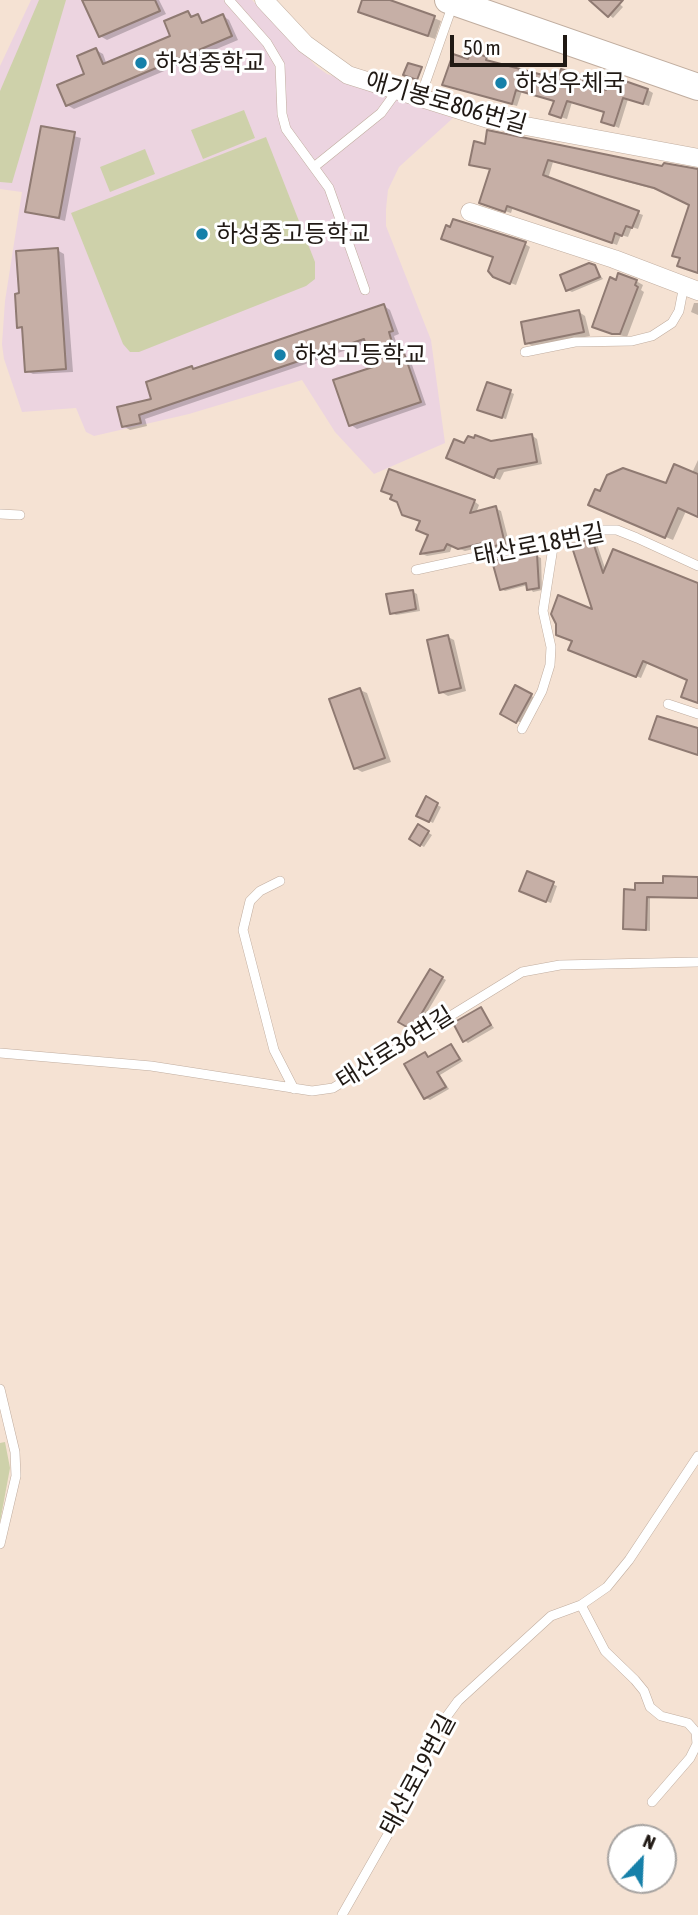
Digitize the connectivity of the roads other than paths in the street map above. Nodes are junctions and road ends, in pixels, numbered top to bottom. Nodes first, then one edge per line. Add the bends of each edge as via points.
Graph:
1 (229, 0) edge
2 (264, 0) edge
3 (451, 1) edge
4 (698, 87) edge
5 (397, 91) junction
6 (420, 98) junction
7 (698, 158) edge
8 (314, 167) junction
9 (470, 212) dead end
10 (691, 288) edge
11 (365, 289) dead end
12 (525, 352) dead end
13 (0, 514) edge
14 (20, 514) dead end
15 (554, 541) junction
16 (698, 566) edge
17 (416, 570) dead end
18 (668, 704) dead end
19 (698, 714) edge
20 (522, 729) dead end
21 (280, 881) dead end
22 (698, 962) edge
23 (0, 1053) edge
24 (294, 1089) junction
25 (0, 1389) edge
26 (698, 1456) edge
27 (0, 1544) edge
28 (581, 1605) junction
29 (652, 1802) dead end
30 (342, 1915) edge

1 - 8 lane via 276,56 283,77 283,120
2 - 5 street, 애기봉로806번길 via 304,44 334,68
3 - 4 main road
3 - 6 lane
5 - 6 street, 애기봉로806번길
5 - 8 lane via 373,120
6 - 7 street, 애기봉로806번길 via 488,119
8 - 11 lane via 333,198
9 - 10 street
10 - 12 lane via 672,323 652,336 575,342
13 - 14 lane
15 - 16 lane, 태산로18번길 via 617,530
15 - 17 lane, 태산로18번길
15 - 20 lane via 543,611 550,664
18 - 19 lane
21 - 24 lane via 250,901 243,930 274,1049
22 - 24 lane, 태산로36번길 via 560,965 522,972 333,1088
23 - 24 lane, 태산로36번길 via 151,1066
25 - 27 lane via 16,1476
26 - 28 lane, 태산로19번길 via 629,1560 607,1587
28 - 29 lane via 605,1651 644,1691 650,1707 661,1716 688,1723 696,1732 697,1744 690,1758
28 - 30 lane, 태산로19번길 via 551,1616 458,1701 436,1731 391,1829

